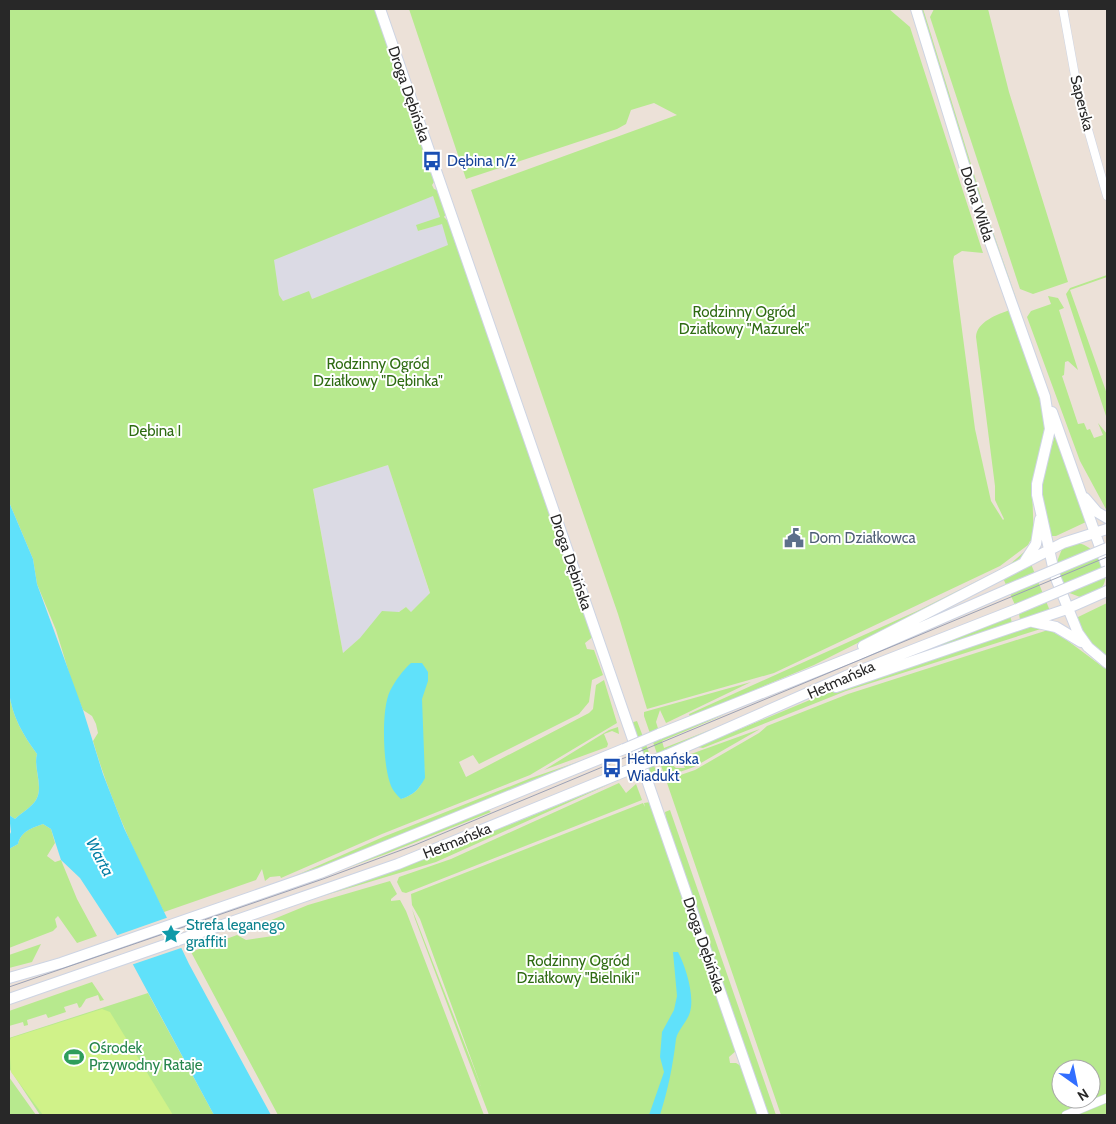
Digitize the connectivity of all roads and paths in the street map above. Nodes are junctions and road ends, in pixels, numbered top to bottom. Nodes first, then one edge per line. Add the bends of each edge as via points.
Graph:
1 (380, 9) edge
2 (916, 9) edge
3 (1063, 9) edge
4 (1107, 196) edge
5 (1045, 397) junction
6 (1081, 491) junction
7 (1041, 510) junction
8 (1107, 518) edge
9 (1107, 529) edge
10 (1094, 533) junction
11 (1107, 548) edge
12 (1049, 551) junction
13 (1016, 567) junction
14 (1107, 569) edge
15 (1107, 591) edge
16 (1068, 608) junction
17 (1024, 624) junction
18 (1088, 647) junction
19 (1107, 663) edge
20 (806, 675) junction
21 (797, 699) junction
22 (9, 978) edge
23 (9, 999) edge
24 (1107, 1098) edge
25 (763, 1115) edge
26 (1066, 1115) edge

1 - 25 main road, Droga Dębińska
2 - 5 main road, Dolna Wilda via 973,194
3 - 4 street, Saperska via 1079,98
5 - 6 main road, Dolna Wilda
5 - 7 main road, Dolna Wilda via 1050,422 1037,484
6 - 8 main road via 1090,505
6 - 10 main road, Dolna Wilda
7 - 12 main road, Dolna Wilda
7 - 13 main road via 1034,549
9 - 10 main road
10 - 12 main road
10 - 14 main road, Dolna Wilda
11 - 20 main road, Hetmańska, bridge
12 - 13 main road
12 - 16 main road, Dolna Wilda
13 - 20 main road
14 - 21 main road, Hetmańska, bridge
15 - 16 main road
16 - 17 main road
16 - 18 main road via 1080,637
17 - 18 main road via 1056,627
17 - 21 main road
18 - 19 main road
20 - 22 main road, Hetmańska, bridge via 382,849 275,889
21 - 23 main road, Hetmańska, bridge via 427,853
24 - 26 street

